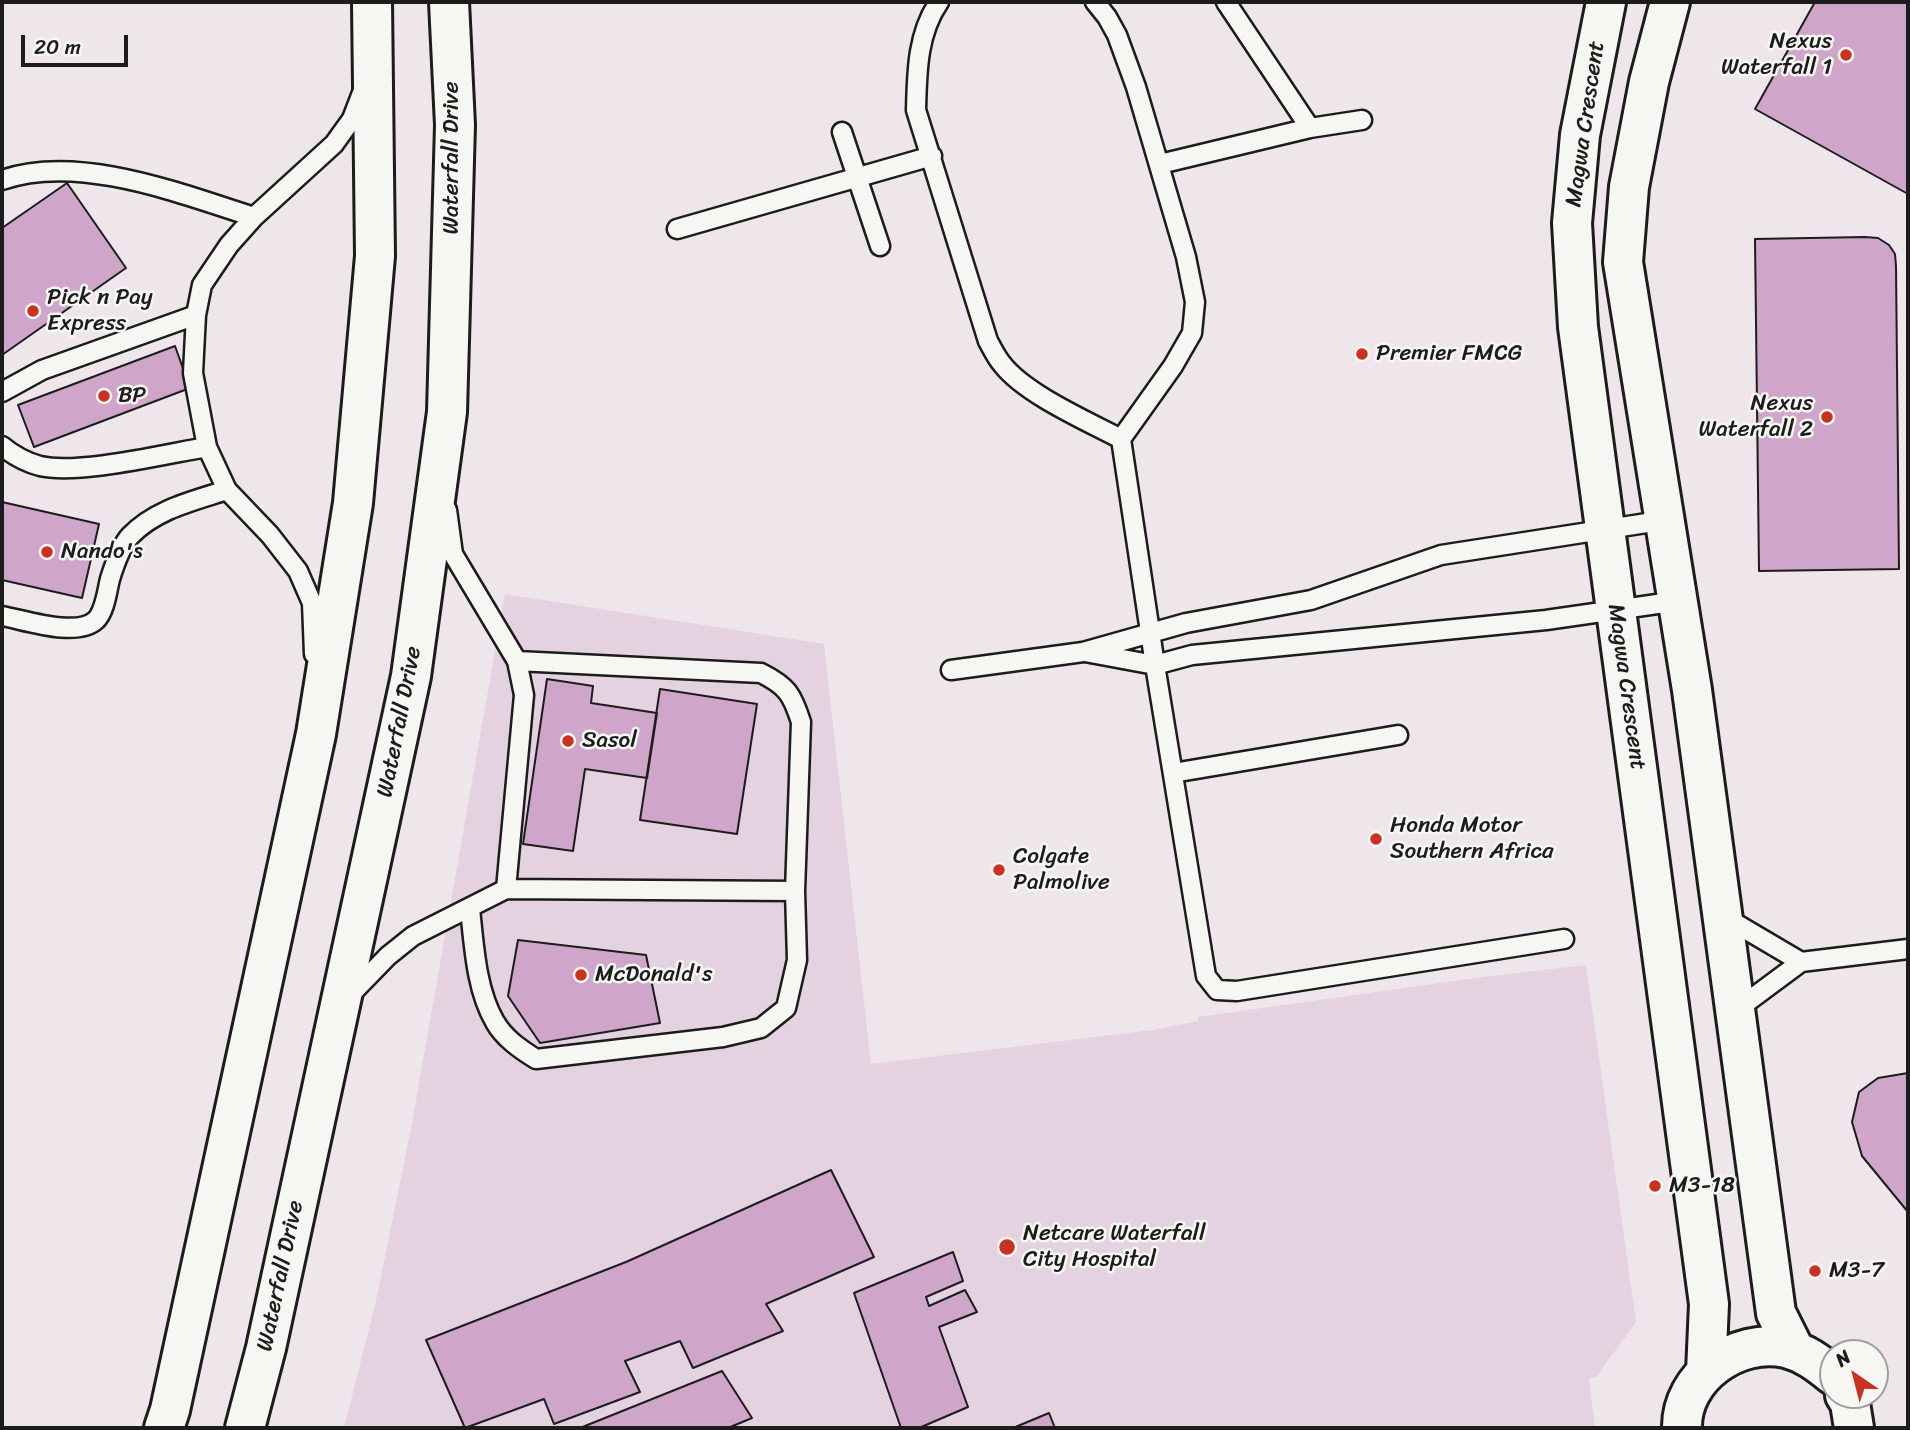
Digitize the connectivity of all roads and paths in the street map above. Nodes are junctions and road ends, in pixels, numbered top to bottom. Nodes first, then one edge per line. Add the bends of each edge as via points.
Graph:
1 (372, 2) edge
2 (449, 2) edge
3 (939, 2) edge
4 (1095, 2) edge
5 (1226, 2) edge
6 (1606, 2) edge
7 (1670, 2) edge
8 (373, 68) junction
9 (1362, 120) dead end
10 (1310, 128) junction
11 (842, 132) dead end
12 (932, 156) junction
13 (1160, 164) junction
14 (857, 178) junction
15 (2, 180) edge
16 (254, 217) junction
17 (677, 229) dead end
18 (880, 246) dead end
19 (196, 315) junction
20 (2, 392) edge
21 (446, 412) junction
22 (1121, 439) junction
23 (2, 446) edge
24 (207, 447) junction
25 (227, 490) junction
26 (1666, 520) junction
27 (1605, 528) junction
28 (1678, 601) junction
29 (1616, 608) junction
30 (2, 616) edge
31 (1151, 632) junction
32 (1083, 652) junction
33 (517, 661) junction
34 (1155, 665) junction
35 (951, 670) dead end
36 (316, 734) junction
37 (1398, 735) dead end
38 (1173, 773) junction
39 (506, 889) junction
40 (795, 891) junction
41 (470, 909) junction
42 (1723, 915) junction
43 (1564, 939) dead end
44 (1908, 949) edge
45 (1801, 962) junction
46 (342, 1003) junction
47 (1735, 1011) junction
48 (1795, 1351) junction
49 (1819, 1364) edge
50 (1706, 1372) junction
51 (1851, 1409) edge
52 (164, 1428) edge
53 (245, 1428) edge
54 (1682, 1428) edge
55 (1854, 1428) edge

1 - 8 street
2 - 21 street, Waterfall Drive via 455,125
3 - 12 lane via 925,28 917,72 916,110
4 - 13 lane via 1117,36
5 - 10 lane
6 - 27 street, Magwa Crescent via 1580,135 1572,223 1578,327
7 - 26 street via 1629,187 1623,262
8 - 16 lane via 352,119 334,144
8 - 36 street via 375,256 353,503
9 - 10 lane
10 - 13 lane
11 - 14 lane
12 - 14 lane
12 - 22 lane via 988,341 1002,365 1032,390
13 - 22 lane via 1195,302 1192,333
14 - 17 lane
14 - 18 lane
15 - 16 lane via 38,171 117,177
16 - 19 lane via 211,269 202,285
19 - 20 lane via 42,370
19 - 24 lane via 193,373
21 - 33 lane via 444,472 453,554
21 - 46 street, Waterfall Drive via 411,676
22 - 31 lane
23 - 24 lane via 43,467 77,467
24 - 25 lane
25 - 30 lane via 166,510 129,537 95,621 63,628
25 - 36 lane via 298,571 312,603
26 - 27 lane
26 - 28 street
27 - 29 street, Magwa Crescent
27 - 31 lane via 1441,555 1311,600
28 - 29 lane
28 - 42 street
29 - 34 lane via 1546,620 1192,655
29 - 50 street, Magwa Crescent via 1709,1304
31 - 32 lane
31 - 34 lane
32 - 34 lane
32 - 35 lane
33 - 39 lane via 524,695
33 - 40 lane via 761,673 778,682 794,699 801,722
34 - 38 lane
36 - 52 street
37 - 38 lane
38 - 43 lane via 1206,976 1217,990 1237,991
39 - 40 lane
39 - 41 lane
40 - 41 lane via 797,960 786,1008 761,1028 723,1037 536,1059 515,1046 495,1022 482,990
41 - 46 lane via 413,936
42 - 45 lane
42 - 47 street
44 - 45 lane
45 - 47 lane
46 - 53 street, Waterfall Drive
47 - 48 street via 1776,1313
48 - 49 street
48 - 50 street via 1754,1347 1728,1356
50 - 54 street via 1690,1395
51 - 55 street

